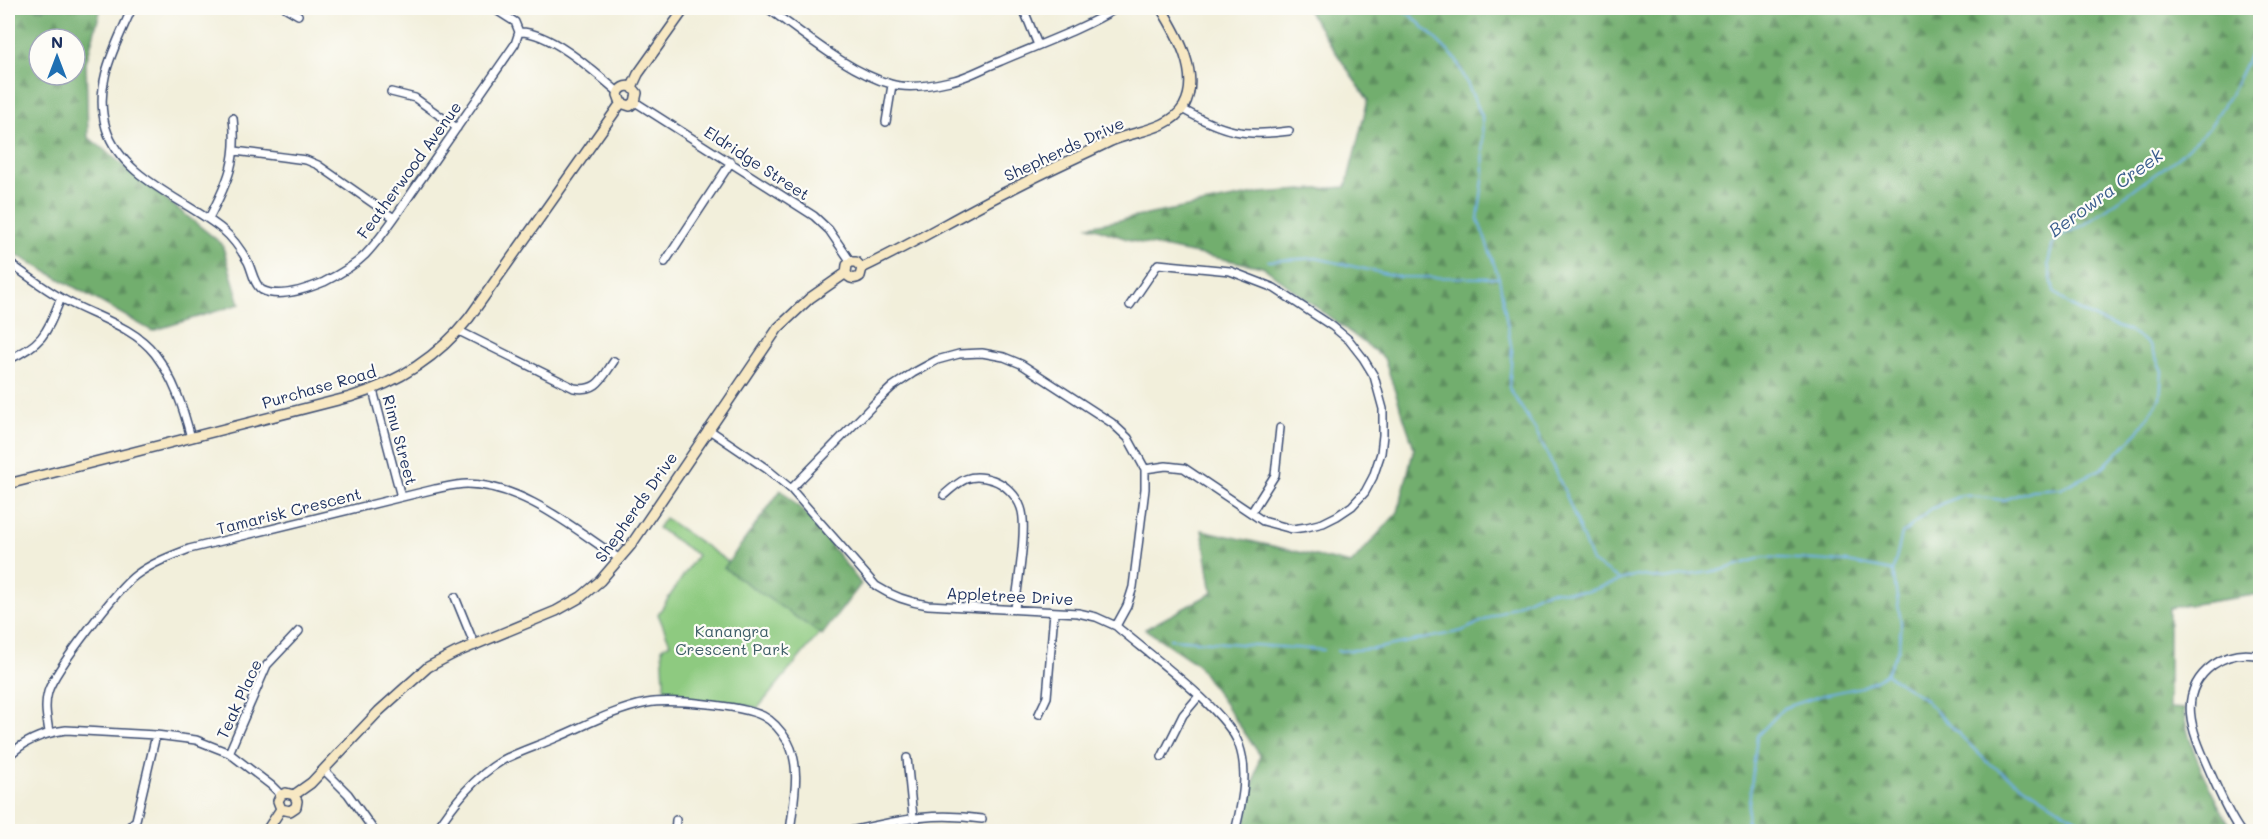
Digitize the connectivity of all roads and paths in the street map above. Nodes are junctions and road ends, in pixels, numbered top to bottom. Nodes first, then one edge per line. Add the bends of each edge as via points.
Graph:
1 (132, 8) edge
2 (286, 8) edge
3 (493, 8) edge
4 (685, 8) edge
5 (767, 8) edge
6 (1023, 8) edge
7 (1117, 8) edge
8 (1161, 8) edge
9 (298, 15) dead end
10 (519, 32) junction
11 (1038, 45) junction
12 (892, 85) junction
13 (632, 87) junction
14 (391, 92) dead end
15 (618, 92) junction
16 (635, 102) junction
17 (621, 103) junction
18 (1182, 109) junction
19 (233, 117) dead end
20 (886, 122) dead end
21 (457, 128) junction
22 (1289, 132) dead end
23 (235, 151) junction
24 (731, 162) junction
25 (209, 218) junction
26 (394, 218) junction
27 (8, 262) edge
28 (664, 262) dead end
29 (851, 262) junction
30 (862, 268) junction
31 (846, 273) junction
32 (61, 298) junction
33 (1130, 305) dead end
34 (459, 331) junction
35 (8, 360) edge
36 (614, 361) dead end
37 (373, 390) junction
38 (1280, 428) dead end
39 (708, 429) junction
40 (191, 438) junction
41 (1144, 469) junction
42 (8, 484) edge
43 (791, 489) junction
44 (944, 495) dead end
45 (401, 497) junction
46 (1251, 513) junction
47 (620, 559) junction
48 (455, 597) dead end
49 (1015, 609) junction
50 (1054, 612) junction
51 (1116, 626) junction
52 (299, 631) dead end
53 (475, 646) junction
54 (2260, 656) edge
55 (1199, 696) junction
56 (1039, 714) dead end
57 (49, 732) junction
58 (156, 735) junction
59 (229, 753) junction
60 (8, 757) edge
61 (1162, 757) dead end
62 (907, 758) dead end
63 (324, 770) junction
64 (281, 795) junction
65 (294, 795) junction
66 (281, 809) junction
67 (913, 817) junction
68 (982, 819) dead end
69 (676, 820) dead end
70 (124, 831) edge
71 (266, 831) edge
72 (375, 831) edge
73 (435, 831) edge
74 (675, 831) edge
75 (790, 831) edge
76 (846, 831) edge
77 (1235, 831) edge
78 (2241, 831) edge

1 - 25 street via 105,72 102,102 107,130 115,148 139,174
2 - 9 street
3 - 10 street via 515,22
4 - 13 main road
5 - 12 street via 843,61
6 - 11 street
7 - 11 street
8 - 18 main road via 1178,39 1190,79
10 - 15 street via 536,33 556,43
10 - 21 street, Featherwood Avenue via 515,44
11 - 12 street via 951,81
12 - 20 street
13 - 15 main road via 622,87
13 - 16 main road via 637,93
14 - 21 street via 415,98
15 - 17 main road
16 - 17 main road via 627,106
16 - 24 street, Eldridge Street
17 - 34 main road, Purchase Road
18 - 22 street via 1225,130
18 - 30 main road, Shepherds Drive via 1161,125 1119,138 1012,188
19 - 23 street
21 - 26 street, Featherwood Avenue
23 - 25 street via 226,184
23 - 26 street via 318,165
24 - 28 street
24 - 29 street, Eldridge Street via 814,216
25 - 26 street, Featherwood Avenue via 238,247 258,287 278,293 323,282 348,268 365,255
27 - 32 street
29 - 30 main road
29 - 31 main road
30 - 31 main road via 855,279
31 - 39 main road, Shepherds Drive via 810,298 778,328
32 - 35 street via 46,335 28,351
32 - 40 street via 126,330 153,352 172,380
33 - 46 street via 1158,264 1230,271 1274,288 1332,326 1364,358 1374,376 1384,422 1382,453 1365,492 1352,506 1323,523 1292,529 1263,521
34 - 36 street via 574,388 586,390 597,385
34 - 37 main road, Purchase Road via 418,366
37 - 40 main road, Purchase Road
37 - 45 street, Rimu Street
38 - 46 street via 1275,476
39 - 43 street, Appletree Drive
39 - 47 main road, Shepherds Drive
40 - 42 main road, Purchase Road
41 - 43 street via 1128,438 1112,423 1021,364 982,352 937,360 892,387
41 - 46 street via 1166,465 1184,468
41 - 51 street via 1146,489 1133,587
43 - 49 street, Appletree Drive via 876,586 891,596 928,605
44 - 49 street via 962,479 980,476 999,482 1022,508
45 - 47 street, Tamarisk Crescent via 465,484 493,487 517,494 542,508
45 - 57 street, Tamarisk Crescent via 189,549 135,575 56,673 45,706
47 - 53 main road, Shepherds Drive via 591,589 569,604
48 - 53 street
49 - 50 street, Appletree Drive
50 - 51 street, Appletree Drive via 1096,617
50 - 56 street via 1047,697
51 - 55 street, Appletree Drive
52 - 59 street, Teak Place via 267,665
53 - 63 main road, Shepherds Drive via 417,676
54 - 78 street via 2240,654 2211,666 2196,684 2190,711 2193,732
55 - 61 street via 1183,715
55 - 77 street, Appletree Drive via 1217,712 1239,744 1244,776
57 - 58 street
57 - 60 street
58 - 59 street via 196,740
58 - 70 street via 136,820
59 - 64 street
62 - 67 street
63 - 65 main road, Shepherds Drive
63 - 72 street via 348,794
64 - 65 main road
64 - 66 main road
65 - 66 main road via 296,807 290,811
66 - 71 main road
67 - 68 street via 955,815
67 - 76 street
69 - 74 street
73 - 75 street via 455,801 504,760 625,708 674,702 749,711 778,727 794,760

